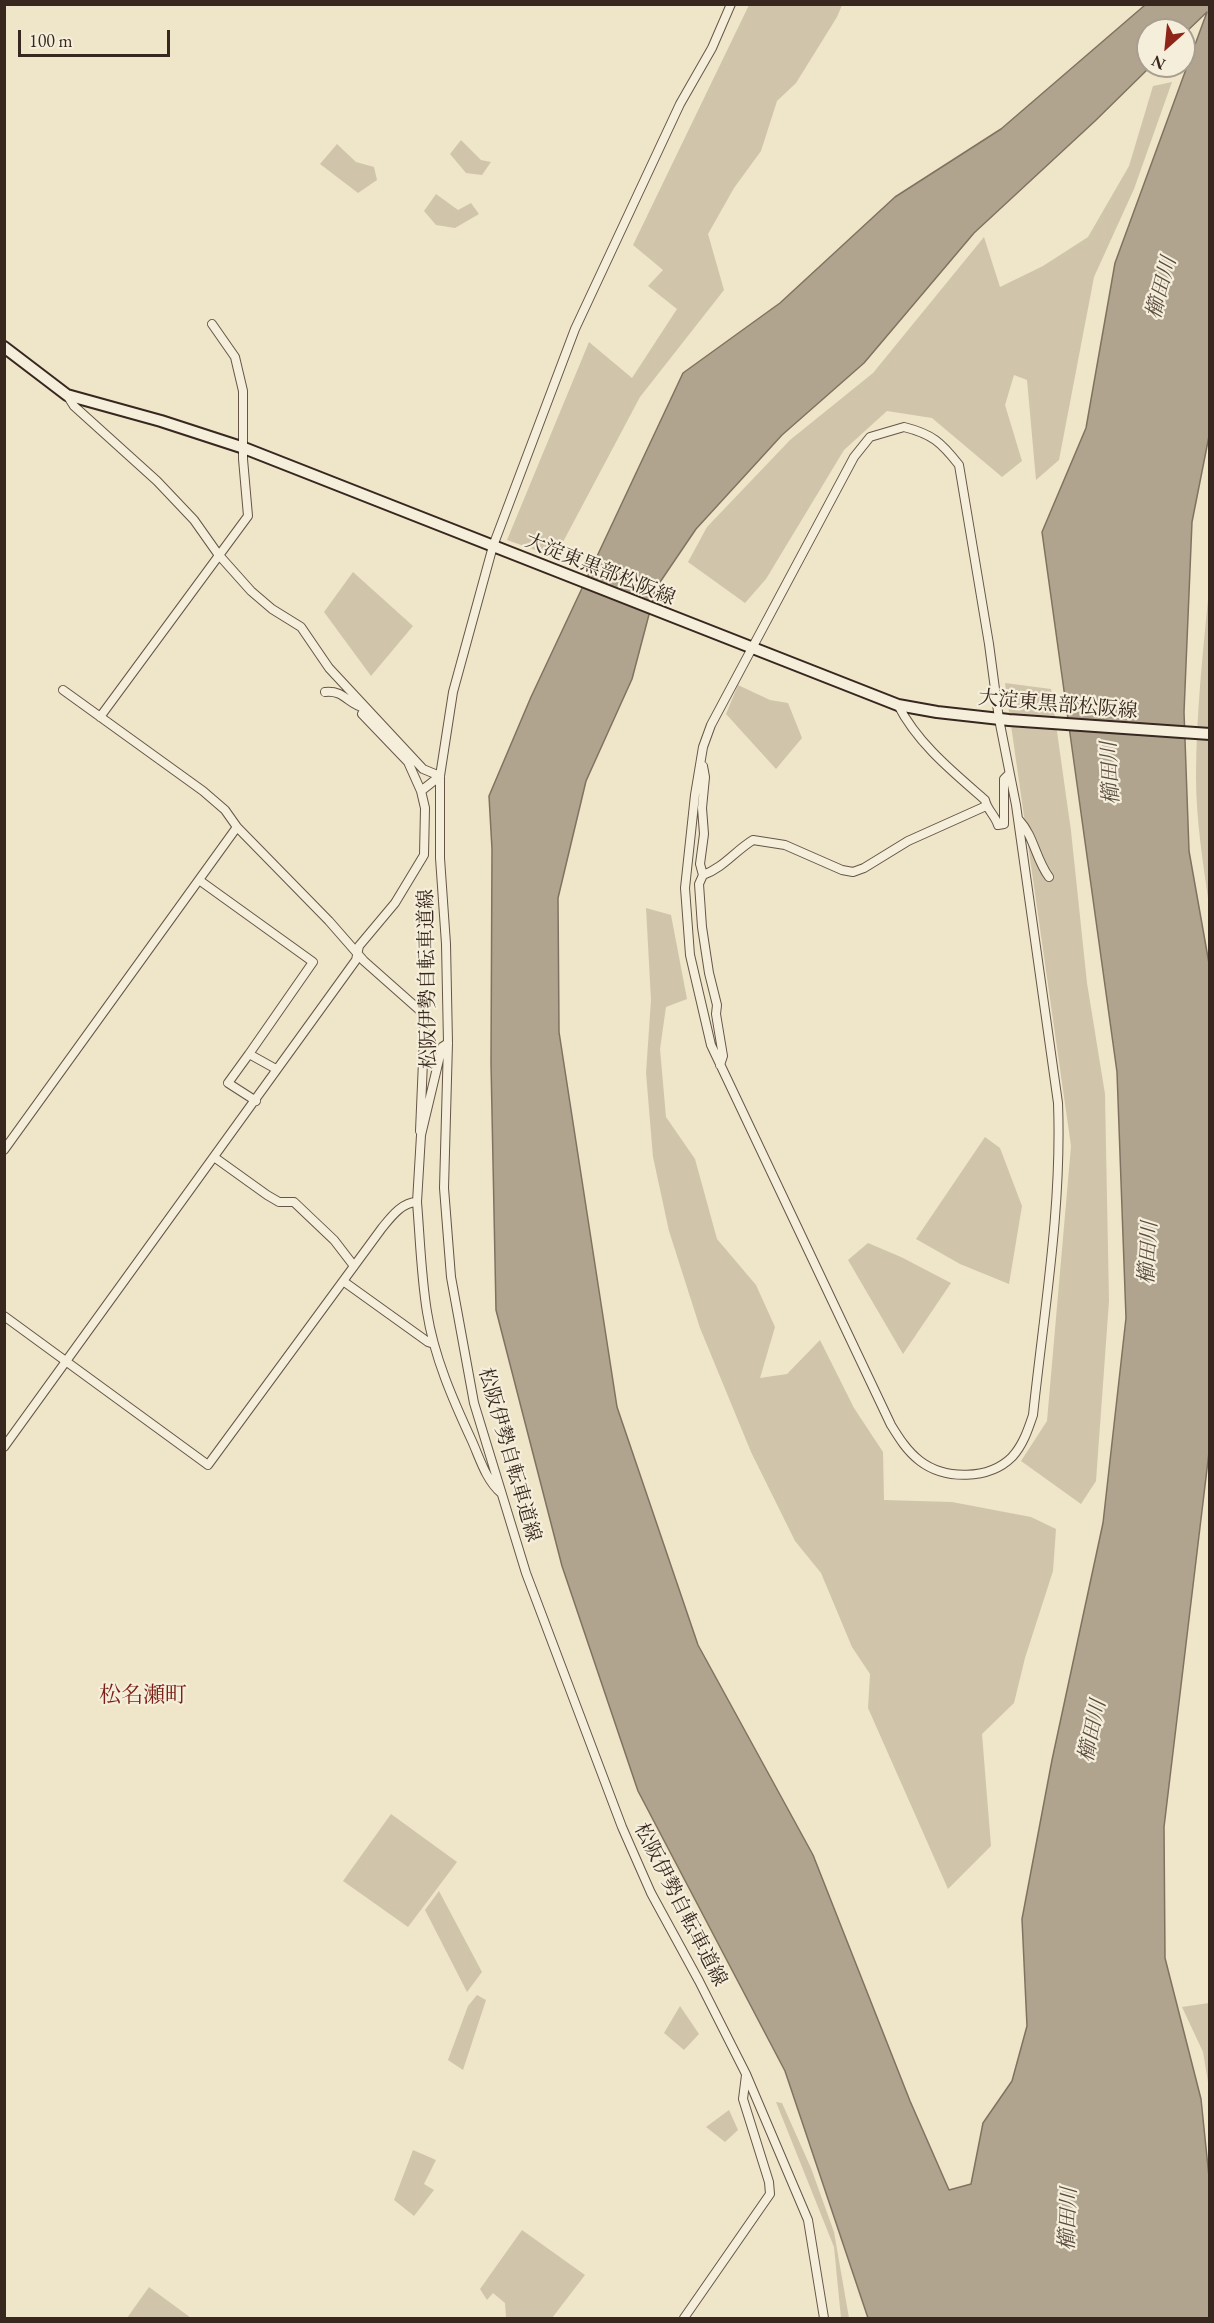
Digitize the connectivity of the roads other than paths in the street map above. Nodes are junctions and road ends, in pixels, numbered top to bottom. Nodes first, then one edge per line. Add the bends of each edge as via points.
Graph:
1 (729, 7) edge
2 (212, 324) dead end
3 (4, 347) edge
4 (67, 395) junction
5 (244, 448) junction
6 (497, 548) junction
7 (218, 554) junction
8 (748, 647) junction
9 (63, 690) dead end
10 (325, 692) dead end
11 (898, 705) junction
12 (364, 708) junction
13 (100, 717) junction
14 (1004, 720) junction
15 (1209, 734) edge
16 (701, 760) junction
17 (1009, 774) junction
18 (440, 776) junction
19 (421, 790) junction
20 (986, 806) junction
21 (1018, 819) junction
22 (237, 827) junction
23 (703, 875) junction
24 (1049, 877) dead end
25 (199, 880) junction
26 (357, 954) junction
27 (448, 1043) junction
28 (249, 1054) junction
29 (720, 1065) junction
30 (276, 1069) junction
31 (256, 1101) junction
32 (421, 1136) junction
33 (4, 1150) edge
34 (214, 1157) junction
35 (417, 1202) junction
36 (354, 1266) junction
37 (343, 1281) junction
38 (4, 1316) edge
39 (434, 1344) junction
40 (67, 1362) junction
41 (4, 1447) edge
42 (501, 1493) junction
43 (746, 2074) junction
44 (684, 2319) edge
45 (824, 2319) edge

1 - 6 street, 松阪伊勢自転車道線 via 582,312
2 - 5 street via 235,357 243,391
3 - 4 main road, 大淀東黒部松阪線
4 - 5 main road, 大淀東黒部松阪線
4 - 7 street via 157,481 194,520
5 - 6 main road, 大淀東黒部松阪線
5 - 7 street via 248,516
6 - 8 main road, 大淀東黒部松阪線
6 - 18 street, 松阪伊勢自転車道線 via 453,692
7 - 12 street via 251,591 301,627 329,668
7 - 13 street
8 - 11 main road, 大淀東黒部松阪線
8 - 14 street via 861,448 870,437 884,432 904,427 923,432 942,443 959,465
8 - 16 street via 711,725
9 - 13 street
10 - 12 street via 342,694
11 - 14 main road, 大淀東黒部松阪線
11 - 20 street via 933,754 985,800
12 - 18 street via 423,769
12 - 19 street via 362,714 408,762
13 - 22 street via 203,791
14 - 15 main road, 大淀東黒部松阪線
14 - 17 street
16 - 23 street via 705,777 704,834 699,864
16 - 29 street via 685,888 690,955 711,1045
17 - 20 street via 1004,779 1004,824 998,825
17 - 21 street
18 - 19 street
18 - 27 street, 松阪伊勢自転車道線
19 - 26 street via 425,808 424,855
20 - 23 street via 908,841 853,872 785,845 753,840 724,864
21 - 24 street via 1027,829
21 - 29 street via 1054,1070 1060,1144 1055,1225 1033,1415 1027,1434 1011,1457 987,1471 963,1475 932,1468 904,1446
22 - 25 street
22 - 26 street
23 - 29 street via 699,884 702,927 717,1005 723,1056
25 - 28 street via 313,962
25 - 33 street
26 - 30 street
26 - 32 street via 425,1015 418,1128
27 - 32 street via 442,1047
27 - 42 street, 松阪伊勢自転車道線 via 443,1162 451,1277 474,1403
28 - 30 street
28 - 31 street via 228,1083
30 - 31 street
31 - 34 street
32 - 35 street
34 - 36 street via 279,1202 294,1202 334,1240
34 - 40 street
35 - 36 street via 395,1213
35 - 39 street via 427,1312
36 - 37 street
37 - 39 street
37 - 40 street via 208,1465
38 - 40 street
39 - 42 street via 467,1430 492,1485
40 - 41 street
42 - 43 street, 松阪伊勢自転車道線 via 526,1573 622,1827 651,1893
43 - 44 street via 743,2099 770,2194
43 - 45 street, 松阪伊勢自転車道線 via 808,2220

